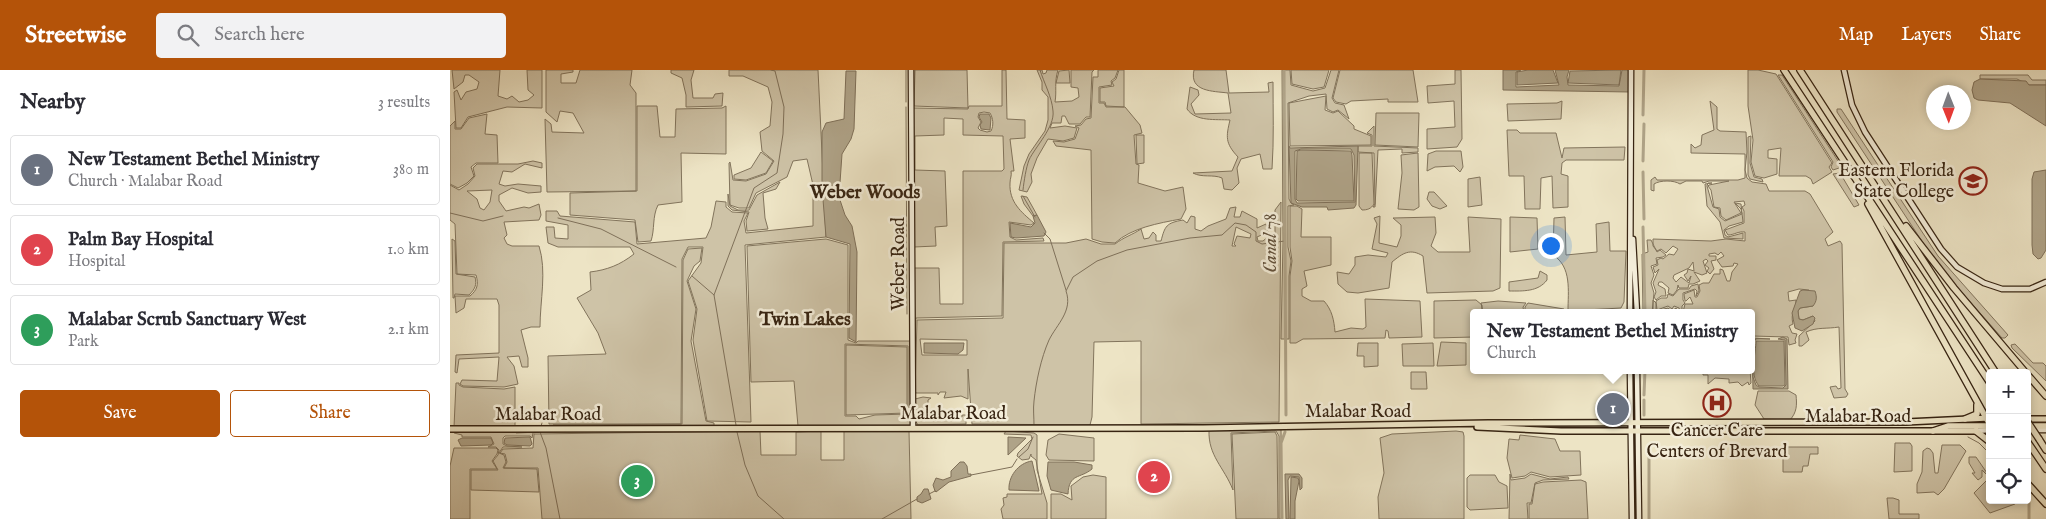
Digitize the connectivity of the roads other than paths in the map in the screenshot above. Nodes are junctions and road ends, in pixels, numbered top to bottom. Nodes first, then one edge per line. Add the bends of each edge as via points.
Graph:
1 (911, 70) edge
2 (1631, 70) edge
3 (1784, 70) edge
4 (1800, 70) edge
5 (1844, 70) edge
6 (1868, 174) junction
7 (1859, 184) junction
8 (1632, 210) junction
9 (2046, 282) edge
10 (1630, 309) edge
11 (1637, 309) edge
12 (1993, 369) edge
13 (2024, 369) edge
14 (1630, 374) edge
15 (1637, 374) edge
16 (1986, 377) edge
17 (2031, 378) edge
18 (2046, 396) edge
19 (1976, 403) junction
20 (1986, 416) edge
21 (1986, 418) edge
22 (1965, 419) junction
23 (2046, 419) edge
24 (2031, 420) edge
25 (1906, 422) junction
26 (1630, 423) junction
27 (1637, 423) junction
28 (1745, 423) junction
29 (1540, 424) junction
30 (1457, 425) junction
31 (2031, 426) edge
32 (2046, 426) edge
33 (2031, 427) edge
34 (913, 428) junction
35 (1986, 428) edge
36 (450, 429) edge
37 (1986, 429) edge
38 (1515, 430) junction
39 (1894, 430) junction
40 (2031, 430) edge
41 (2046, 430) edge
42 (1732, 431) junction
43 (1933, 431) junction
44 (1976, 431) junction
45 (1630, 432) junction
46 (1637, 432) junction
47 (1986, 438) edge
48 (2031, 446) edge
49 (2046, 450) edge
50 (2046, 469) edge
51 (2031, 487) edge
52 (2046, 504) edge
53 (1632, 519) edge
54 (1639, 519) edge

1 - 34 street, Weber Road
2 - 8 street
3 - 7 highway
4 - 6 highway
5 - 9 street via 1852,105 1865,132 1941,250 1957,267 1984,283 2002,289 2030,289
6 - 12 highway
6 - 13 highway via 1920,246
7 - 16 highway
7 - 19 highway
8 - 10 street
8 - 11 street
14 - 26 street
15 - 27 street
17 - 18 highway
19 - 20 highway
19 - 22 highway via 1976,414
21 - 22 main road, Malabar Road
22 - 25 main road, Malabar Road
23 - 24 main road
25 - 28 main road, Malabar Road
25 - 39 main road
26 - 27 main road, Malabar Road
26 - 29 main road, Malabar Road
26 - 45 street
27 - 28 main road, Malabar Road
27 - 46 street
28 - 42 main road
29 - 30 main road, Malabar Road
29 - 38 main road via 1518,425
30 - 34 main road, Malabar Road
30 - 38 main road, Malabar Road
31 - 32 highway
33 - 49 highway, bridge
34 - 36 main road, Malabar Road
35 - 43 highway via 1948,426
37 - 44 street, Malabar Road
38 - 45 main road, Malabar Road
39 - 42 main road, Malabar Road
39 - 43 main road, Malabar Road
40 - 41 street
42 - 46 main road, Malabar Road
43 - 44 main road, Malabar Road
44 - 47 highway
45 - 46 main road, Malabar Road
45 - 53 street
46 - 54 street
48 - 50 highway
51 - 52 highway

